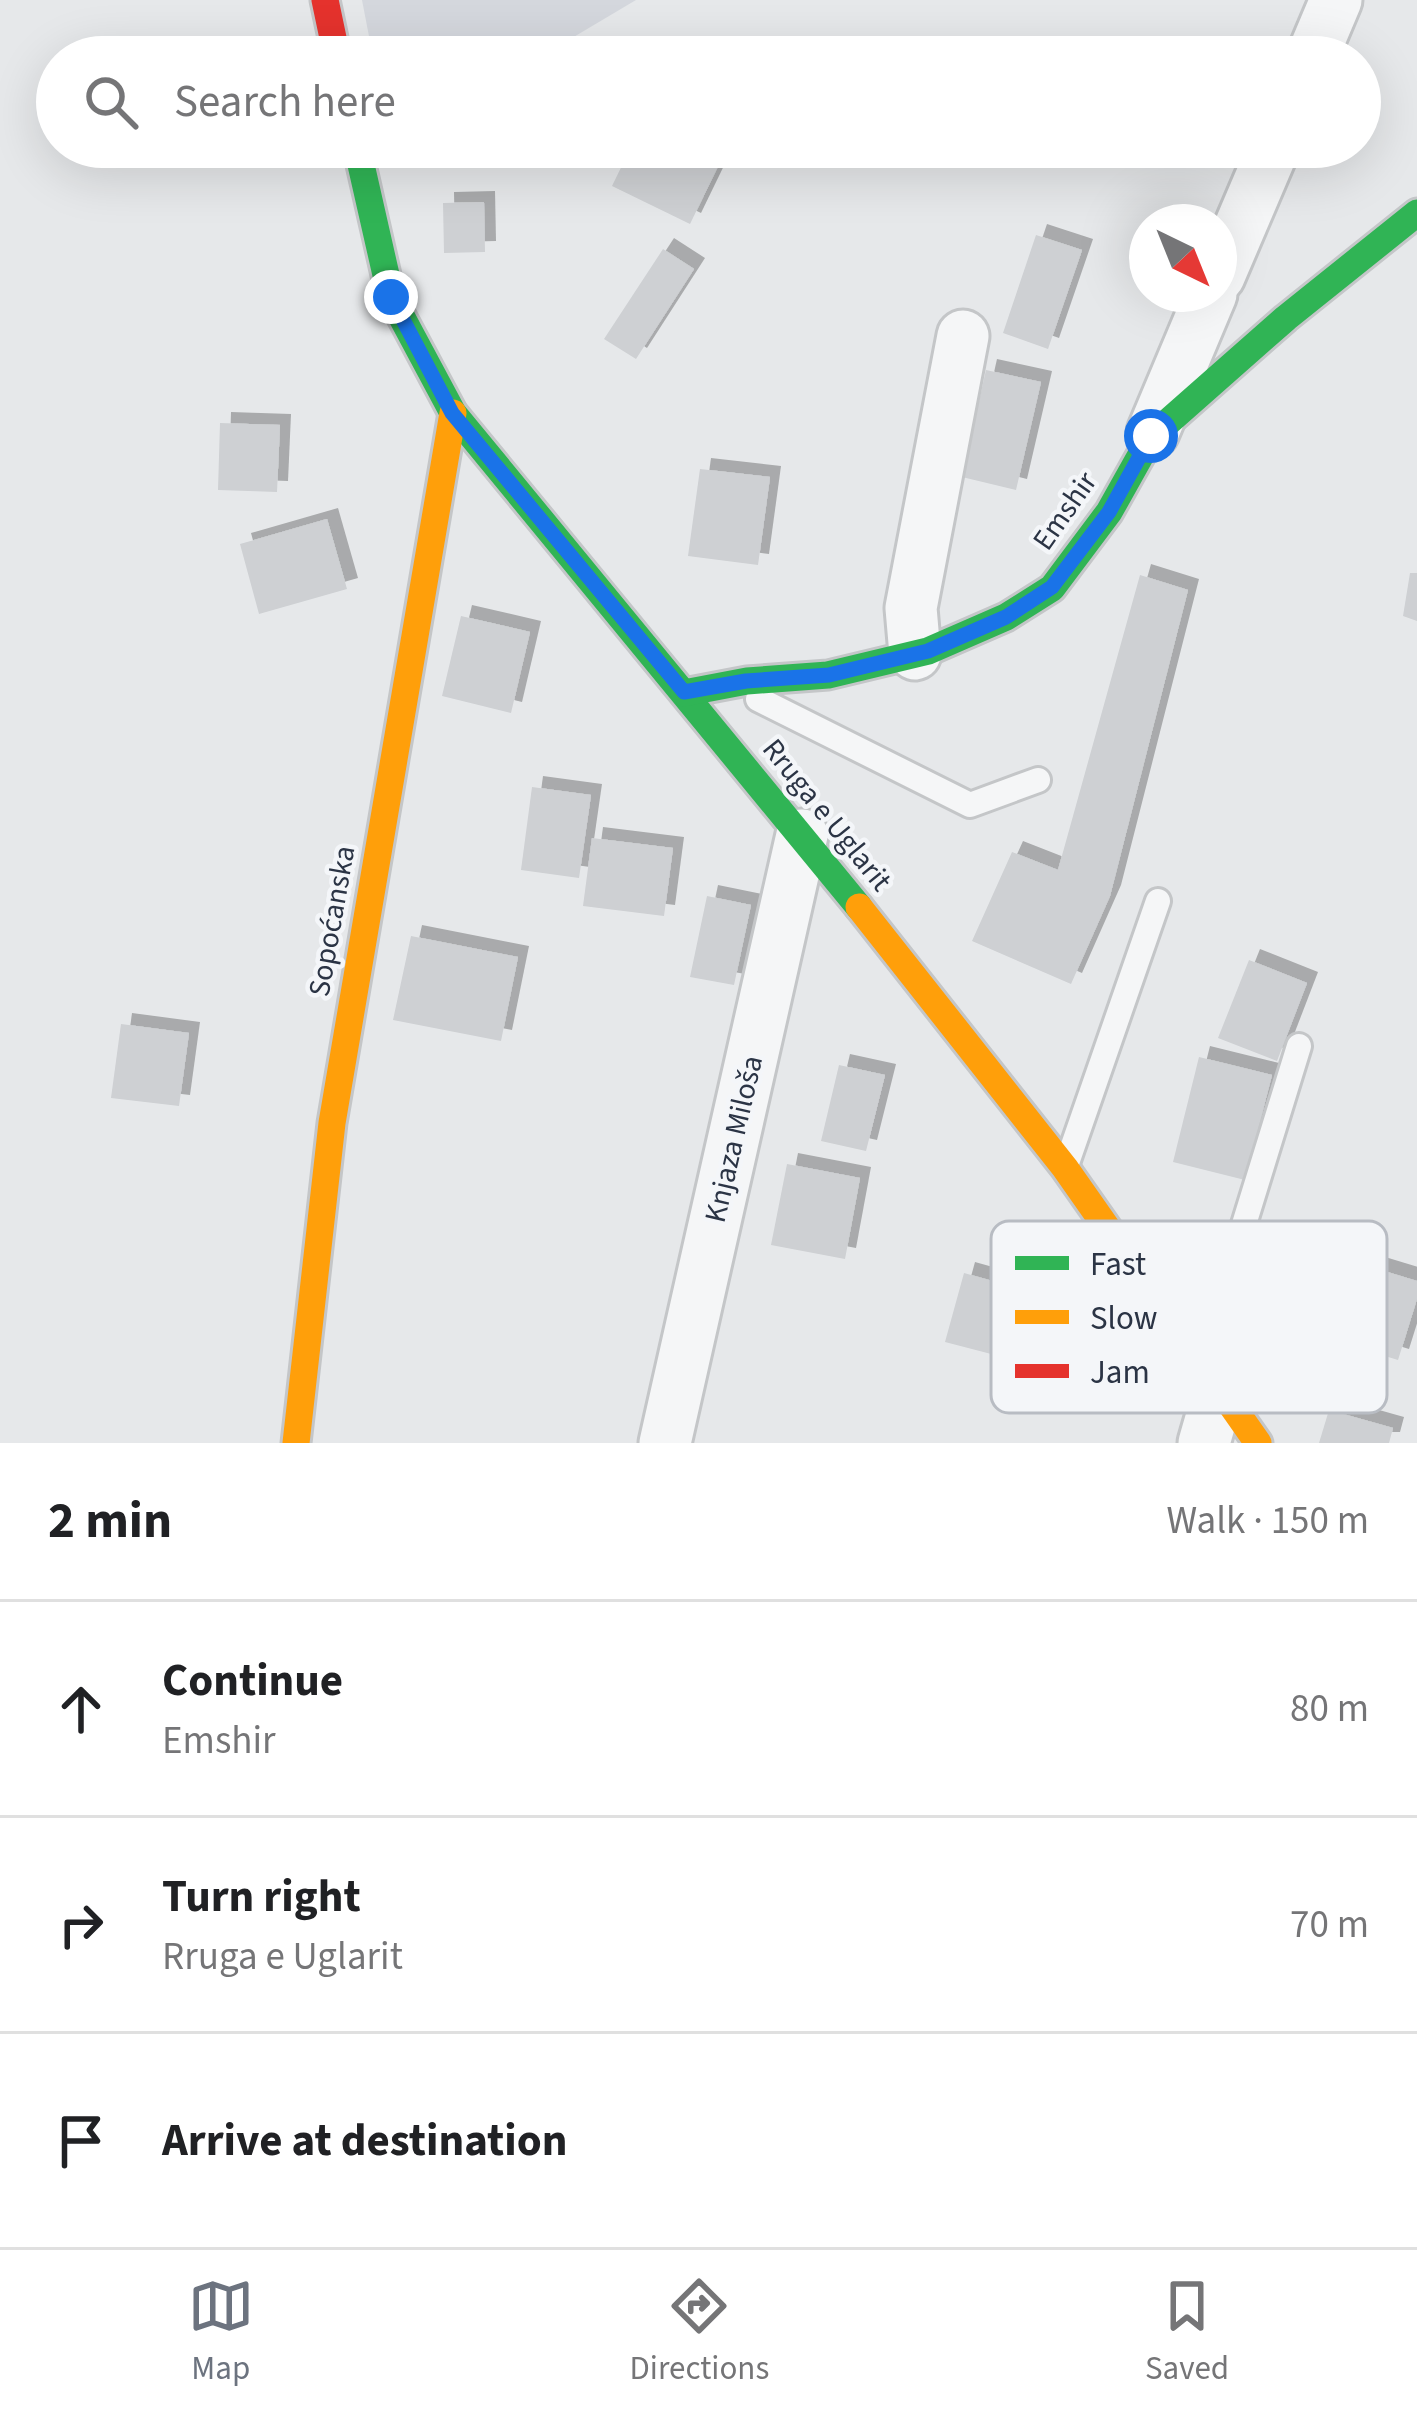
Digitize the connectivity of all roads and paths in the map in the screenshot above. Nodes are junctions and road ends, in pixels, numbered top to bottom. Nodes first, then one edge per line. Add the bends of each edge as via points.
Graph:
1 (325, 0) edge
2 (1336, 0) edge
3 (333, 36) edge
4 (1321, 36) edge
5 (362, 168) edge
6 (1265, 168) edge
7 (1417, 213) edge
8 (1237, 234) edge
9 (1203, 312) edge
10 (963, 336) dead end
11 (452, 413) junction
12 (1151, 436) junction
13 (915, 654) junction
14 (732, 686) junction
15 (684, 692) junction
16 (1038, 780) dead end
17 (802, 835) junction
18 (1158, 902) dead end
19 (1299, 1046) dead end
20 (1065, 1168) junction
21 (1102, 1221) edge
22 (1252, 1221) edge
23 (1207, 1413) edge
24 (1236, 1413) edge
25 (296, 1443) edge
26 (665, 1443) edge
27 (1204, 1443) edge
28 (1258, 1443) edge

1 - 3 street
2 - 4 street
5 - 11 street, Rruga e Uglarit via 391,297
6 - 8 street
7 - 12 street, Emshir
9 - 12 street
10 - 13 street via 911,608
11 - 15 street, Rruga e Uglarit
11 - 25 street, Sopoćanska via 332,1123
12 - 13 street, Emshir via 1109,512 1052,587 1006,617
13 - 14 street, Emshir
14 - 15 street, Emshir
14 - 16 lane via 970,805
15 - 17 street, Rruga e Uglarit
17 - 20 street, Rruga e Uglarit
17 - 26 street, Knjaza Miloša
18 - 20 lane
19 - 22 lane
20 - 21 street, Rruga e Uglarit
23 - 27 street
24 - 28 street, Rruga e Uglarit

